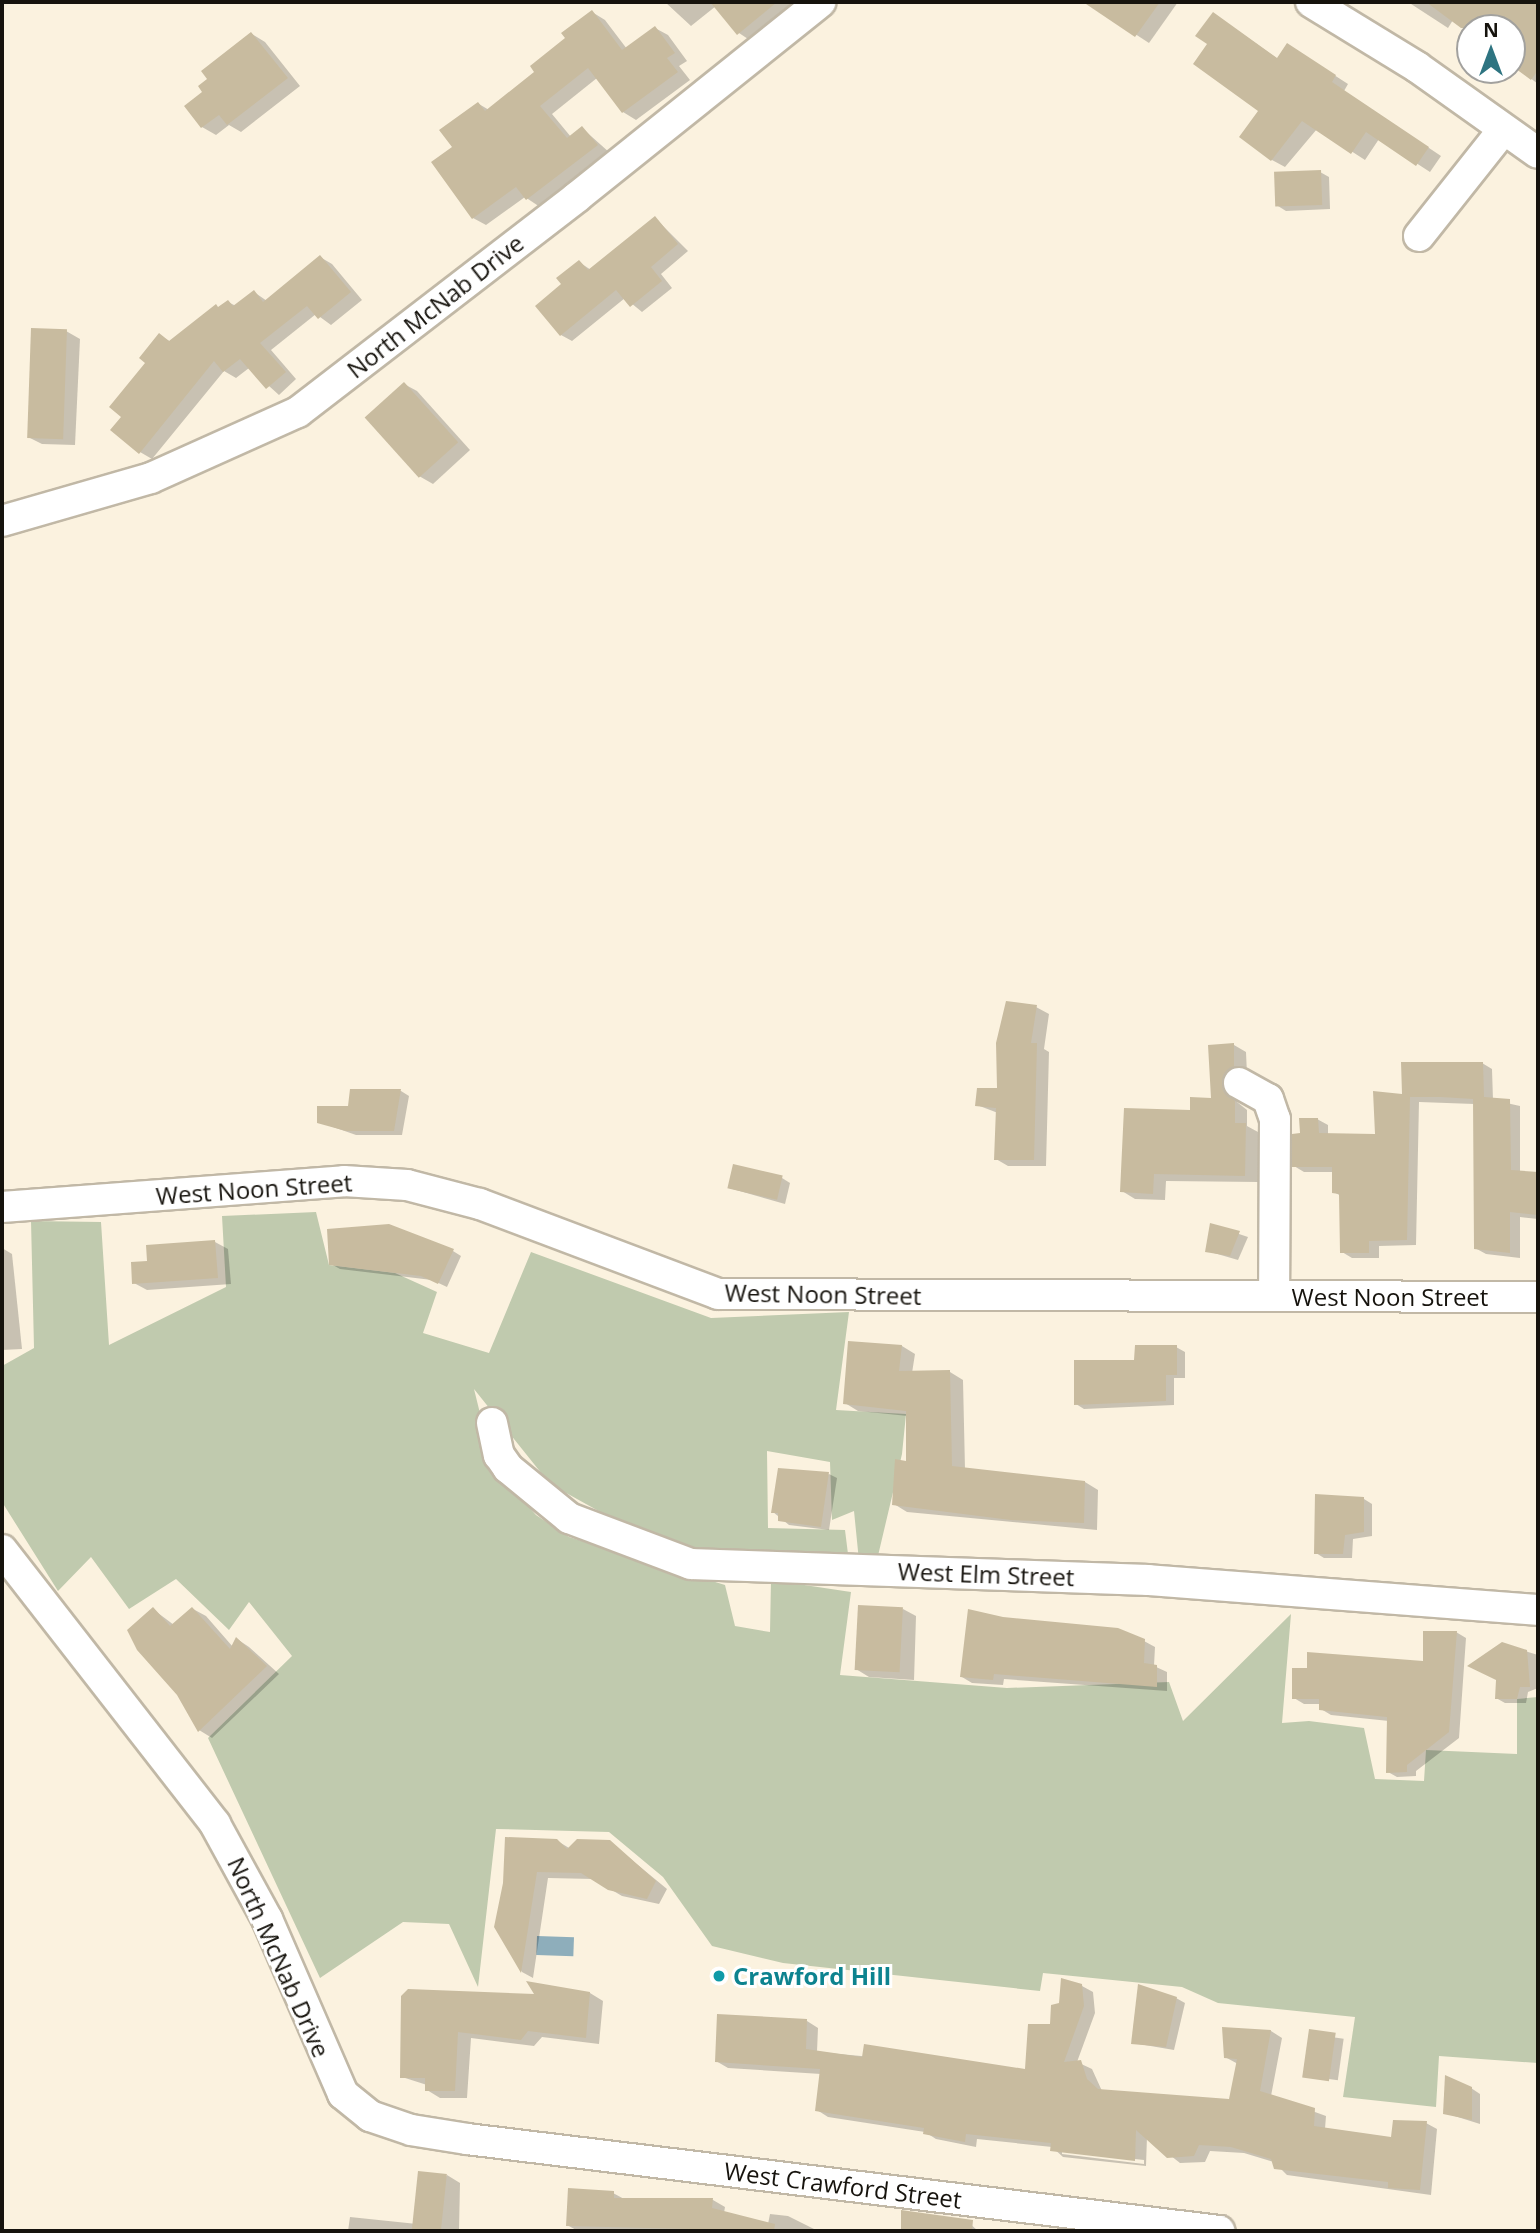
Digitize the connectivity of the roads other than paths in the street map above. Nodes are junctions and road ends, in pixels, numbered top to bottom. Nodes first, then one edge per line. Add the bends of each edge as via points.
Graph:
1 (820, 2) edge
2 (1311, 2) edge
3 (1503, 130) junction
4 (1538, 153) edge
5 (1419, 236) dead end
6 (2, 521) edge
7 (1239, 1083) dead end
8 (2, 1207) edge
9 (1274, 1296) junction
10 (1538, 1297) edge
11 (492, 1423) dead end
12 (2, 1550) edge
13 (1538, 1610) edge
14 (467, 2139) joint
15 (1219, 2231) edge

1 - 6 street, North McNab Drive via 298,412 151,478
2 - 3 street via 1418,67
3 - 4 street
3 - 5 street
7 - 9 street via 1268,1098 1275,1119
8 - 9 street, West Noon Street via 344,1181 407,1185 480,1204 718,1294
9 - 10 street, West Noon Street
11 - 13 street, West Elm Street via 508,1468 569,1517 691,1564 1148,1580
12 - 14 street, North McNab Drive via 221,1833 267,1919 343,2094 370,2116 411,2130
14 - 15 street, West Crawford Street

